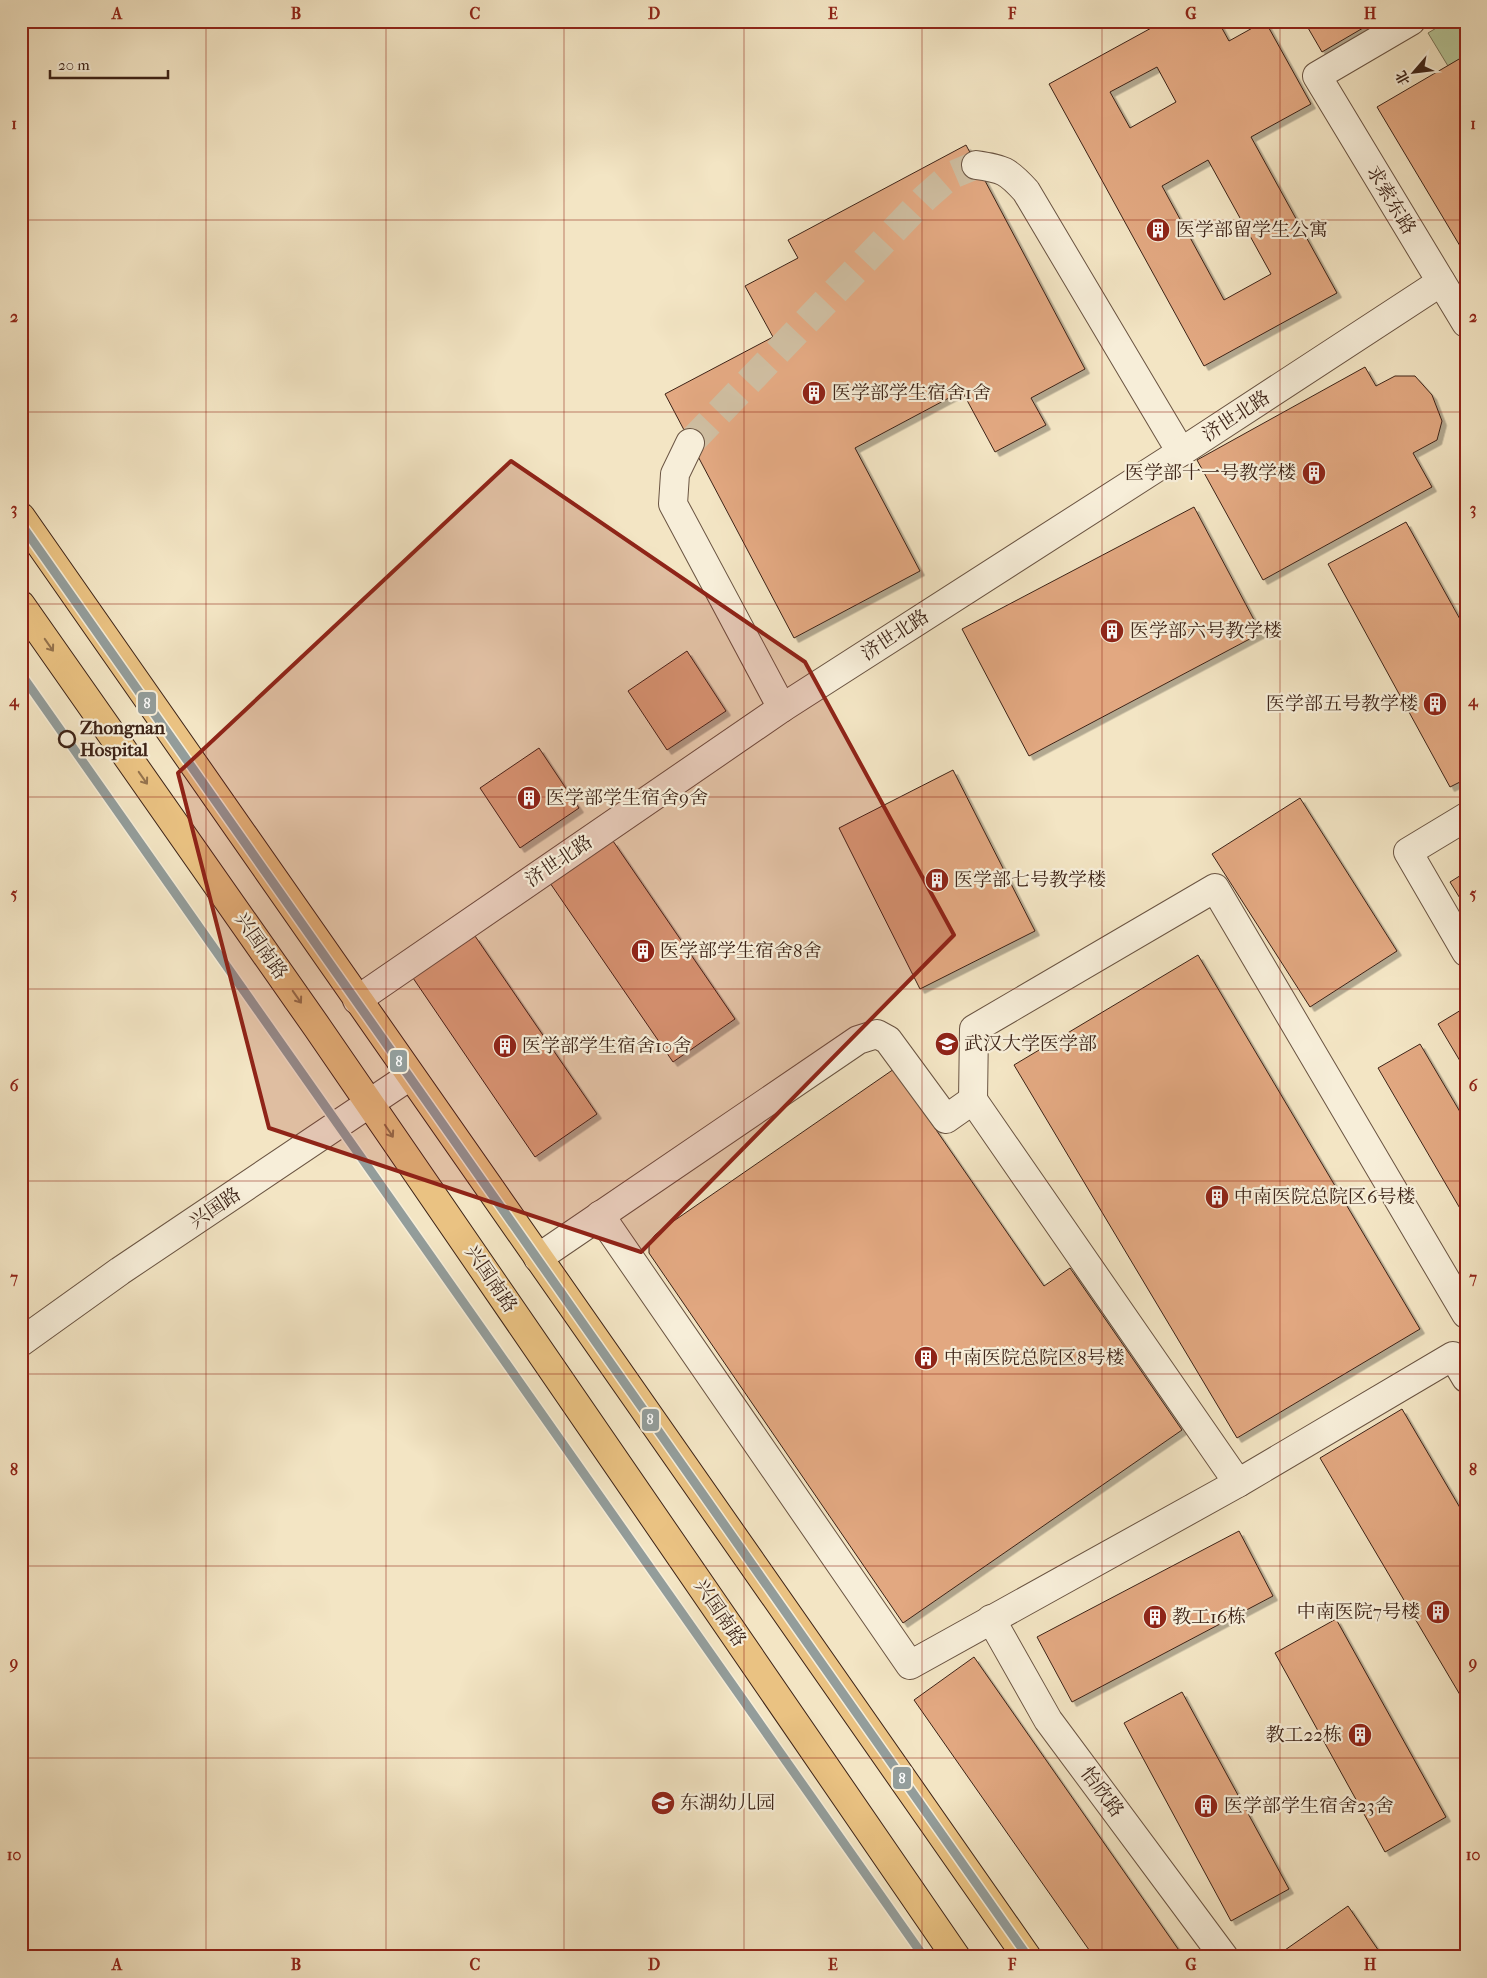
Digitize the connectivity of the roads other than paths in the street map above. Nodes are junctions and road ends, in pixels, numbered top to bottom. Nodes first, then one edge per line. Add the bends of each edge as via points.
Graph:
1 (1411, 21) edge
2 (976, 165) tunnel mouth
3 (1441, 282) junction
4 (1466, 323) edge
5 (690, 443) tunnel mouth
6 (1181, 452) junction
7 (21, 517) edge
8 (21, 605) edge
9 (782, 708) junction
10 (1466, 817) edge
11 (1466, 952) edge
12 (357, 1000) junction
13 (410, 1076) junction
14 (973, 1100) junction
15 (370, 1102) junction
16 (600, 1215) junction
17 (538, 1258) junction
18 (1466, 1314) edge
19 (21, 1342) edge
20 (1461, 1361) edge
21 (1238, 1483) junction
22 (990, 1619) junction
23 (956, 1957) edge
24 (1027, 1957) edge
25 (1224, 1957) edge

1 - 3 street, 求索东路 via 1317,76
2 - 6 street via 1002,170 1026,191
3 - 4 street, 求索东路
3 - 6 street, 济世北路
5 - 9 street via 675,474 673,504
6 - 9 street, 济世北路
7 - 12 main road
8 -> 15 main road, 兴国南路
9 - 12 street, 济世北路
10 - 11 street via 1408,852
12 - 13 main road
13 - 15 street, 兴国路
13 - 17 main road
14 - 16 street via 946,1119 888,1040 871,1034
14 - 18 street via 974,1029 1215,888
14 - 21 street
15 - 19 street, 兴国路
15 -> 23 main road, 兴国南路
16 - 17 street
16 - 22 street via 910,1665
17 - 24 main road
20 - 21 street
21 - 22 street
22 - 25 street, 怡欣路 via 1048,1720

